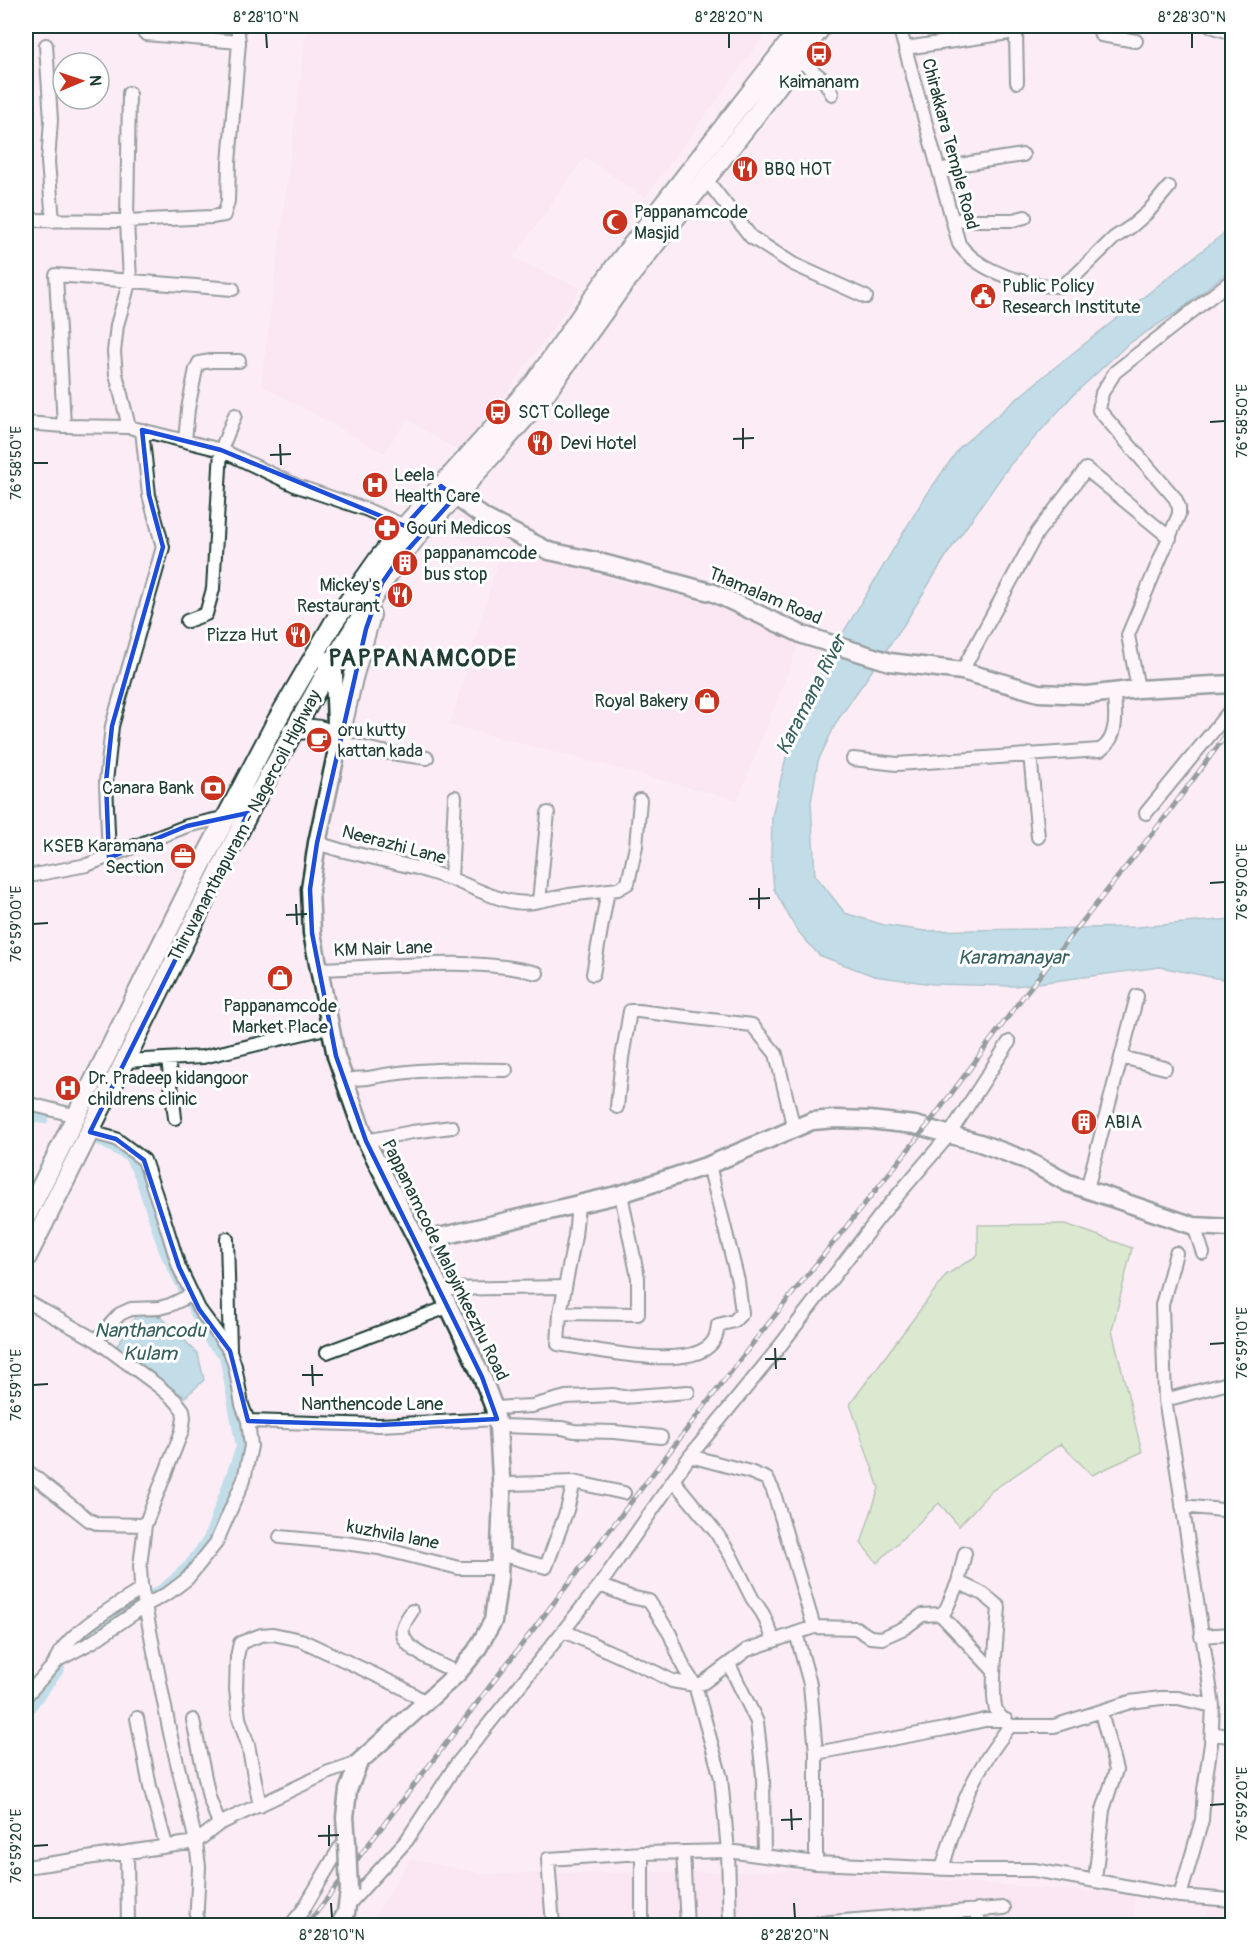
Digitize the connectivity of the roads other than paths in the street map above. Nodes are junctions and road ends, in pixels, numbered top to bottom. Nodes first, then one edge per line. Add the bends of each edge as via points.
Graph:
1 (142, 26) edge
2 (237, 26) edge
3 (802, 26) edge
4 (822, 26) edge
5 (900, 26) edge
6 (1099, 26) edge
7 (1211, 26) edge
8 (1016, 29) edge
9 (1233, 33) edge
10 (1136, 41) dead end
11 (238, 42) junction
12 (46, 45) dead end
13 (905, 48) junction
14 (798, 59) junction
15 (1017, 82) dead end
16 (129, 93) dead end
17 (832, 94) dead end
18 (1023, 155) dead end
19 (939, 170) junction
20 (705, 178) junction
21 (1169, 187) dead end
22 (1025, 217) dead end
23 (26, 220) edge
24 (953, 220) junction
25 (53, 221) junction
26 (127, 221) junction
27 (130, 280) junction
28 (1233, 280) edge
29 (233, 289) dead end
30 (866, 297) dead end
31 (239, 361) dead end
32 (235, 415) dead end
33 (26, 423) edge
34 (64, 426) junction
35 (129, 427) junction
36 (142, 430) junction
37 (184, 441) junction
38 (221, 450) junction
39 (448, 491) junction
40 (405, 526) junction
41 (1170, 538) junction
42 (382, 583) junction
43 (188, 621) dead end
44 (319, 648) junction
45 (333, 661) junction
46 (355, 669) junction
47 (962, 671) junction
48 (1233, 684) edge
49 (1138, 688) junction
50 (1113, 691) junction
51 (1233, 708) edge
52 (292, 731) junction
53 (338, 746) junction
54 (1030, 754) junction
55 (427, 758) dead end
56 (853, 759) dead end
57 (455, 797) dead end
58 (640, 800) dead end
59 (548, 813) dead end
60 (1146, 813) dead end
61 (227, 817) junction
62 (1038, 837) dead end
63 (317, 843) junction
64 (109, 858) junction
65 (26, 874) edge
66 (452, 879) junction
67 (608, 890) junction
68 (539, 901) junction
69 (319, 969) junction
70 (537, 973) dead end
71 (593, 974) dead end
72 (1137, 996) dead end
73 (330, 1027) junction
74 (1009, 1042) dead end
75 (1121, 1057) junction
76 (168, 1059) junction
77 (125, 1061) junction
78 (1165, 1068) dead end
79 (506, 1070) dead end
80 (345, 1081) junction
81 (26, 1104) edge
82 (617, 1107) dead end
83 (77, 1116) junction
84 (175, 1119) dead end
85 (452, 1127) dead end
86 (794, 1129) junction
87 (90, 1132) junction
88 (949, 1135) junction
89 (366, 1141) junction
90 (709, 1165) junction
91 (1087, 1189) junction
92 (621, 1194) junction
93 (578, 1205) junction
94 (26, 1217) edge
95 (1194, 1226) junction
96 (1233, 1228) edge
97 (227, 1239) dead end
98 (418, 1242) junction
99 (1203, 1252) dead end
100 (1176, 1253) dead end
101 (26, 1259) edge
102 (565, 1287) junction
103 (440, 1289) junction
104 (192, 1295) junction
105 (26, 1301) edge
106 (448, 1307) junction
107 (560, 1313) junction
108 (96, 1340) junction
109 (230, 1351) junction
110 (327, 1352) dead end
111 (1233, 1382) edge
112 (688, 1392) dead end
113 (1165, 1400) junction
114 (496, 1417) junction
115 (248, 1421) junction
116 (661, 1437) dead end
117 (690, 1456) junction
118 (26, 1470) edge
119 (674, 1480) junction
120 (574, 1482) junction
121 (510, 1484) dead end
122 (624, 1493) dead end
123 (1182, 1506) junction
124 (1233, 1511) edge
125 (145, 1525) junction
126 (280, 1537) dead end
127 (965, 1552) dead end
128 (499, 1561) junction
129 (958, 1582) junction
130 (600, 1585) junction
131 (142, 1588) junction
132 (146, 1605) junction
133 (412, 1611) dead end
134 (940, 1614) junction
135 (814, 1627) junction
136 (564, 1631) junction
137 (796, 1633) junction
138 (1233, 1634) edge
139 (1201, 1636) junction
140 (774, 1640) junction
141 (55, 1663) junction
142 (729, 1664) junction
143 (993, 1670) junction
144 (458, 1673) junction
145 (695, 1685) junction
146 (26, 1696) edge
147 (427, 1703) junction
148 (1213, 1706) junction
149 (1101, 1712) junction
150 (137, 1718) dead end
151 (192, 1720) dead end
152 (1008, 1723) junction
153 (1212, 1733) junction
154 (1233, 1737) edge
155 (816, 1753) junction
156 (359, 1762) junction
157 (260, 1806) junction
158 (219, 1824) junction
159 (196, 1842) junction
160 (347, 1842) junction
161 (166, 1845) junction
162 (728, 1851) junction
163 (127, 1852) junction
164 (683, 1852) junction
165 (642, 1853) junction
166 (764, 1855) junction
167 (816, 1863) junction
168 (26, 1867) edge
169 (942, 1869) junction
170 (1095, 1880) junction
171 (1180, 1896) junction
172 (348, 1898) junction
173 (1233, 1900) edge
174 (1004, 1908) dead end
175 (978, 1909) junction
176 (128, 1926) edge
177 (196, 1926) edge
178 (290, 1926) edge
179 (339, 1926) edge
180 (553, 1926) edge
181 (642, 1926) edge
182 (687, 1926) edge
183 (730, 1926) edge
184 (819, 1926) edge
185 (978, 1926) edge

1 - 11 street via 146,34
2 - 11 street
3 - 39 main road, Thiruvananthapuram - Nagercoil Highway via 614,268 535,382
4 - 14 main road, Thiruvananthapuram - Nagercoil Highway
5 - 13 street, Chirakkara Temple Road
6 - 10 street via 1101,34
7 - 9 street
8 - 13 street
8 - 15 street
11 - 26 street via 224,215
12 - 25 street
13 - 19 street, Chirakkara Temple Road
14 - 17 street via 824,80
14 - 20 main road, Thiruvananthapuram - Nagercoil Highway
16 - 26 street
18 - 19 street
19 - 24 street, Chirakkara Temple Road
20 - 30 street via 751,237 793,264
20 - 39 main road, Thiruvananthapuram - Nagercoil Highway via 540,401
21 - 24 street, Chirakkara Temple Road via 1132,226 1061,286 1026,283 967,255 959,244
22 - 24 street
23 - 25 street
25 - 26 street
26 - 27 street
27 - 29 street
27 - 34 street via 56,275
27 - 35 street via 114,352
28 - 41 street via 1115,372 1102,393 1099,410 1175,498 1179,514
31 - 37 street via 199,363
32 - 38 street
33 - 34 street
34 - 35 street
35 - 36 street
36 - 37 street
36 - 64 street via 149,495 163,546 112,726 106,782
37 - 38 street
38 - 40 street via 297,486
38 - 43 street via 213,589 206,614
39 - 40 main road, Thiruvananthapuram - Nagercoil Highway
39 - 42 main road, Thiruvananthapuram - Nagercoil Highway
39 - 47 street, Thamalam Road via 486,518 549,551 714,593 803,635 890,662
40 - 44 main road, Thiruvananthapuram - Nagercoil Highway
41 - 47 street via 1086,469 1037,533
41 - 49 street via 1128,635
42 - 45 main road, Thiruvananthapuram - Nagercoil Highway
42 - 46 main road
44 - 45 street
44 - 61 main road, Thiruvananthapuram - Nagercoil Highway
45 - 46 street
45 - 52 main road, Thiruvananthapuram - Nagercoil Highway
45 - 53 street, Pappanamcode Malayinkeezhu Road
46 - 53 main road
47 - 50 street, Thamalam Road via 1039,693 1088,695
48 - 49 street, Thamalam Road
49 - 50 street, Thamalam Road
50 - 54 street via 1116,710 1113,735 1107,746 1100,750
51 - 60 street
52 - 53 main road via 319,730
52 - 77 main road, Thiruvananthapuram - Nagercoil Highway
53 - 55 street
53 - 63 street, Pappanamcode Malayinkeezhu Road
54 - 56 street via 897,764
54 - 62 street
57 - 66 street, Neerazhi Lane
58 - 67 street via 628,883
59 - 68 street
61 - 64 street via 187,826
61 - 83 main road, Thiruvananthapuram - Nagercoil Highway
63 - 66 street, Neerazhi Lane
63 - 69 street, Pappanamcode Malayinkeezhu Road via 310,889
64 - 65 street
66 - 68 street via 508,902
67 - 68 street
67 - 71 street
69 - 70 street, KM Nair Lane via 449,964 516,967
69 - 73 street, Pappanamcode Malayinkeezhu Road
72 - 75 street
73 - 76 street via 203,1057
73 - 80 street, Pappanamcode Malayinkeezhu Road
74 - 88 street
75 - 78 street
75 - 91 street
76 - 77 street
76 - 84 street
77 - 87 main road, Thiruvananthapuram - Nagercoil Highway
79 - 80 street via 422,1069
80 - 89 street, Pappanamcode Malayinkeezhu Road
81 - 83 street
82 - 86 street via 630,1011 752,1025 776,1054
83 - 94 main road, Thiruvananthapuram - Nagercoil Highway
85 - 89 street
86 - 88 street via 812,1121 869,1120 915,1125
86 - 90 street
87 - 101 main road, Thiruvananthapuram - Nagercoil Highway
87 - 104 street via 116,1139 144,1160
88 - 91 street via 1026,1160
88 - 117 street
89 - 98 street, Pappanamcode Malayinkeezhu Road
90 - 92 street
90 - 107 street via 738,1281 742,1313 734,1321 718,1325 717,1336 709,1347 685,1356 645,1358 558,1344
91 - 95 street
92 - 93 street
92 - 107 street via 638,1278 638,1314
93 - 98 street
93 - 102 street
95 - 96 street
95 - 99 street
97 - 109 street
98 - 103 street, Pappanamcode Malayinkeezhu Road
100 - 113 street via 1162,1305
102 - 103 street
102 - 107 street
103 - 106 street, Pappanamcode Malayinkeezhu Road
104 - 108 street via 159,1308 131,1309 120,1314
104 - 109 street
105 - 108 street
106 - 110 street
106 - 114 street, Pappanamcode Malayinkeezhu Road via 482,1377
108 - 125 street via 157,1385 183,1410 182,1431
109 - 115 street
111 - 113 street
112 - 114 street via 566,1397
113 - 123 street
114 - 115 street, Nanthencode Lane via 380,1425
114 - 116 street via 574,1431
114 - 128 street, Pappanamcode Malayinkeezhu Road via 502,1494
115 - 132 street via 251,1446 244,1479 216,1543 187,1579
117 - 119 street
117 - 135 street via 766,1479 773,1490
118 - 125 street via 89,1520 99,1524
119 - 130 street
119 - 140 street via 730,1554
120 - 121 street
120 - 122 street
120 - 128 street, kuzhvila lane via 546,1567
123 - 124 street
123 - 139 street
125 - 131 street via 140,1566
126 - 128 street, kuzhvila lane via 379,1548 459,1568
127 - 129 street
128 - 144 street, Pappanamcode Malayinkeezhu Road via 493,1621
129 - 134 street
129 - 143 street via 999,1607
130 - 136 street
130 - 145 street via 649,1601
131 - 132 street
131 - 141 street via 71,1638
132 - 141 street
132 - 159 street
133 - 144 street via 403,1628 410,1648
134 - 135 street via 922,1615 882,1638 870,1637 856,1628
134 - 143 street
135 - 137 street
136 - 145 street via 672,1681
136 - 172 street via 456,1765 407,1840
137 - 140 street
137 - 155 street via 810,1684
138 - 139 street
139 - 148 street
140 - 142 street via 747,1650
141 - 146 street
142 - 145 street
142 - 166 street via 757,1722 763,1776
143 - 152 street via 996,1712
144 - 147 street, Pappanamcode Malayinkeezhu Road
145 - 162 street via 722,1778
147 - 156 street, Pappanamcode Malayinkeezhu Road
147 - 157 street via 301,1640 273,1634 240,1643 236,1689 239,1718
148 - 149 street via 1161,1698 1130,1702
148 - 153 street
149 - 152 street via 1054,1726
149 - 170 street via 1116,1770 1103,1810
150 - 161 street
151 - 158 street
152 - 155 street via 985,1720
152 - 169 street via 973,1782
153 - 154 street
153 - 171 street via 1202,1820
155 - 167 street
156 - 157 street via 329,1772
156 - 160 street, Pappanamcode Malayinkeezhu Road via 348,1790
157 - 158 street
158 - 159 street
159 - 161 street
159 - 177 street
160 - 172 street, Pappanamcode Malayinkeezhu Road, bridge
160 - 178 street
161 - 163 street
162 - 164 street
162 - 166 street
162 - 183 street
163 - 168 street
163 - 176 street
164 - 165 street
164 - 182 street
165 - 180 street via 548,1859
165 - 181 street
166 - 167 street
167 - 169 street
169 - 170 street via 1034,1870
170 - 171 street
171 - 173 street
172 - 179 street
174 - 175 street
175 - 184 street
175 - 185 street

